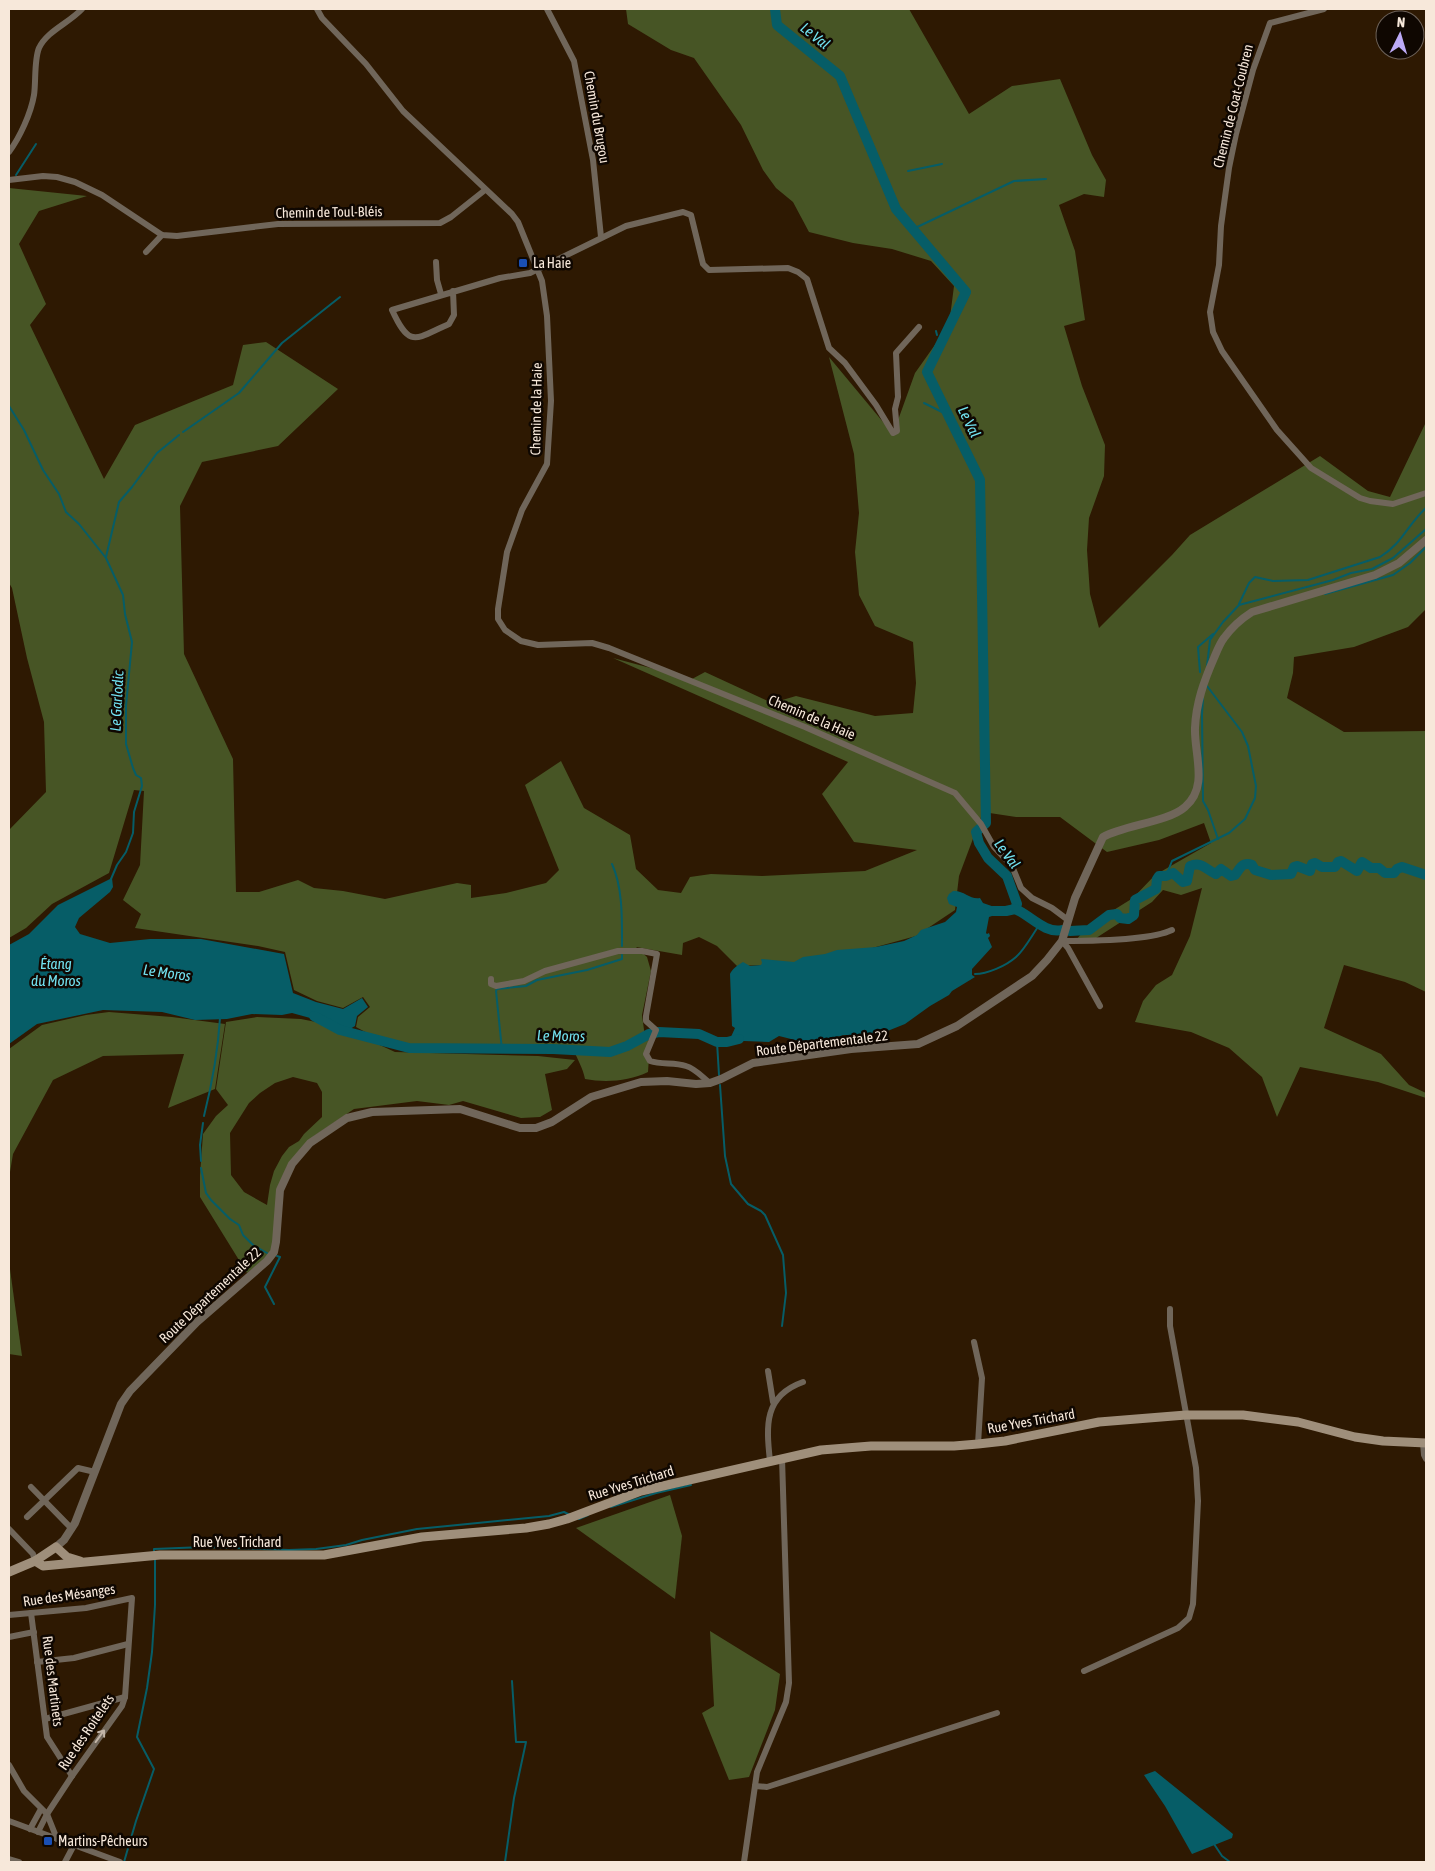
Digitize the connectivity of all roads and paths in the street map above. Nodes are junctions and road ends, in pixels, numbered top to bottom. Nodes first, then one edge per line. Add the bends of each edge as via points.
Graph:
1 (82, 9) edge
2 (317, 9) edge
3 (546, 9) edge
4 (1324, 9) edge
5 (9, 152) edge
6 (9, 180) edge
7 (485, 190) junction
8 (162, 235) junction
9 (601, 237) junction
10 (146, 252) dead end
11 (436, 262) dead end
12 (537, 268) junction
13 (452, 291) junction
14 (441, 294) junction
15 (919, 327) dead end
16 (1426, 493) edge
17 (1426, 540) edge
18 (1068, 920) junction
19 (1172, 930) dead end
20 (1062, 942) junction
21 (491, 979) dead end
22 (1100, 1006) dead end
23 (710, 1083) junction
24 (1170, 1309) dead end
25 (974, 1342) dead end
26 (768, 1371) dead end
27 (803, 1382) dead end
28 (774, 1402) junction
29 (1186, 1416) junction
30 (1424, 1443) edge
31 (978, 1444) junction
32 (782, 1458) junction
33 (1426, 1459) edge
34 (770, 1461) junction
35 (95, 1472) junction
36 (31, 1487) dead end
37 (44, 1501) junction
38 (27, 1516) dead end
39 (9, 1529) edge
40 (72, 1529) junction
41 (55, 1548) junction
42 (35, 1561) junction
43 (83, 1561) junction
44 (64, 1564) junction
45 (9, 1572) edge
46 (132, 1598) joint
47 (31, 1613) junction
48 (9, 1615) edge
49 (34, 1632) junction
50 (9, 1636) edge
51 (128, 1644) junction
52 (37, 1662) junction
53 (1084, 1671) dead end
54 (125, 1697) junction
55 (997, 1713) dead end
56 (44, 1719) junction
57 (9, 1765) edge
58 (72, 1776) junction
59 (755, 1786) junction
60 (44, 1812) junction
61 (9, 1821) edge
62 (30, 1829) junction
63 (38, 1832) junction
64 (57, 1839) junction
65 (74, 1845) junction
66 (9, 1859) edge
67 (19, 1862) edge
68 (65, 1862) edge
69 (120, 1862) edge
70 (744, 1862) edge

1 - 5 street via 44,39 38,50 34,97
2 - 7 street, Chemin de la Haie via 403,111
3 - 9 street, Chemin du Brugou via 574,61 593,160
4 - 16 street, Chemin de Coat-Coubren via 1270,23 1262,43 1229,168 1219,265 1210,312 1213,332 1222,352 1277,430 1311,468 1370,501 1393,504
6 - 8 street via 44,176 75,182 102,195
7 - 8 street, Chemin de Toul-Bléis via 440,223 278,224
7 - 12 street, Chemin de la Haie via 518,222
8 - 10 street
9 - 12 street
9 - 15 street via 626,226 683,212 691,215 703,264 709,270 788,268 798,272 807,279 829,348 845,363 893,433 897,431 896,353
11 - 14 street
12 - 13 street
12 - 18 street, Chemin de la Haie via 547,316 551,401 547,464 522,510 508,552 498,609 498,619 505,630 521,641 538,644 592,643 609,648 805,727 955,793 1012,866 1021,888
13 - 14 street
13 - 14 street via 454,315 449,324 418,338 409,337 402,331 392,310
17 - 18 street, Route Départementale 22 via 1399,564 1375,575 1252,612 1238,621 1223,639 1198,702 1195,728 1200,775 1193,798 1178,812 1103,837
18 - 20 street, Route Départementale 22
19 - 20 street via 1148,936
20 - 22 street
20 - 23 street, Route Départementale 22 via 1032,976 934,1038 918,1044 852,1049 753,1063
21 - 23 street via 491,984 496,986 524,981 545,971 618,951 657,954 646,1016 655,1032 646,1052 650,1061 687,1066
23 - 35 street, Route Départementale 22 via 651,1081 624,1086 591,1097 552,1122 528,1129 460,1109 372,1112 347,1118 310,1143 292,1164 280,1190 276,1242 267,1261 197,1322 130,1391
24 - 29 street via 1170,1326
25 - 31 street via 982,1378
26 - 28 street
27 - 28 street via 792,1385
28 - 34 street via 767,1426
29 - 30 main road, Rue Yves Trichard via 1243,1414 1383,1442
29 - 31 main road, Rue Yves Trichard via 1099,1422
29 - 53 street via 1196,1468 1198,1501 1193,1604 1189,1618 1178,1628
30 - 33 street
31 - 32 main road, Rue Yves Trichard via 844,1447
32 - 34 main road, Rue Yves Trichard
32 - 59 street via 789,1683 786,1702 757,1772
34 - 43 main road, Rue Yves Trichard via 641,1491 567,1519 534,1526 422,1537 324,1555 160,1555
35 - 37 street via 78,1468
35 - 40 street, Route Départementale 22
36 - 37 street
37 - 38 street
37 - 40 street
39 - 42 street via 33,1554
40 - 41 street, Route Départementale 22
41 - 42 main road
41 - 43 main road via 67,1557
41 - 44 main road via 55,1559
42 - 44 main road via 43,1566
42 - 45 main road
43 - 44 main road, Rue Yves Trichard
46 - 47 street, Rue des Mésanges via 86,1608
46 - 51 street, Rue des Roitelets
47 - 48 street, Rue des Mésanges
47 - 49 street, Rue des Martinets
49 - 50 street
49 - 52 street, Rue des Martinets
51 - 52 street via 74,1658
51 - 54 street, Rue des Roitelets
52 - 56 street, Rue des Martinets
54 - 56 street
58 -> 54 street, Rue des Roitelets via 122,1706
55 - 59 street via 767,1786
56 - 58 street, Rue des Martinets via 47,1737
57 - 60 street via 24,1791
58 - 60 street, Rue des Roitelets
59 - 70 street
60 - 62 street
60 - 63 street, Rue des Roitelets
60 - 64 street
61 - 62 street
62 - 63 street
63 - 64 street
64 - 65 street
65 - 68 street
65 - 69 street
66 - 67 street

